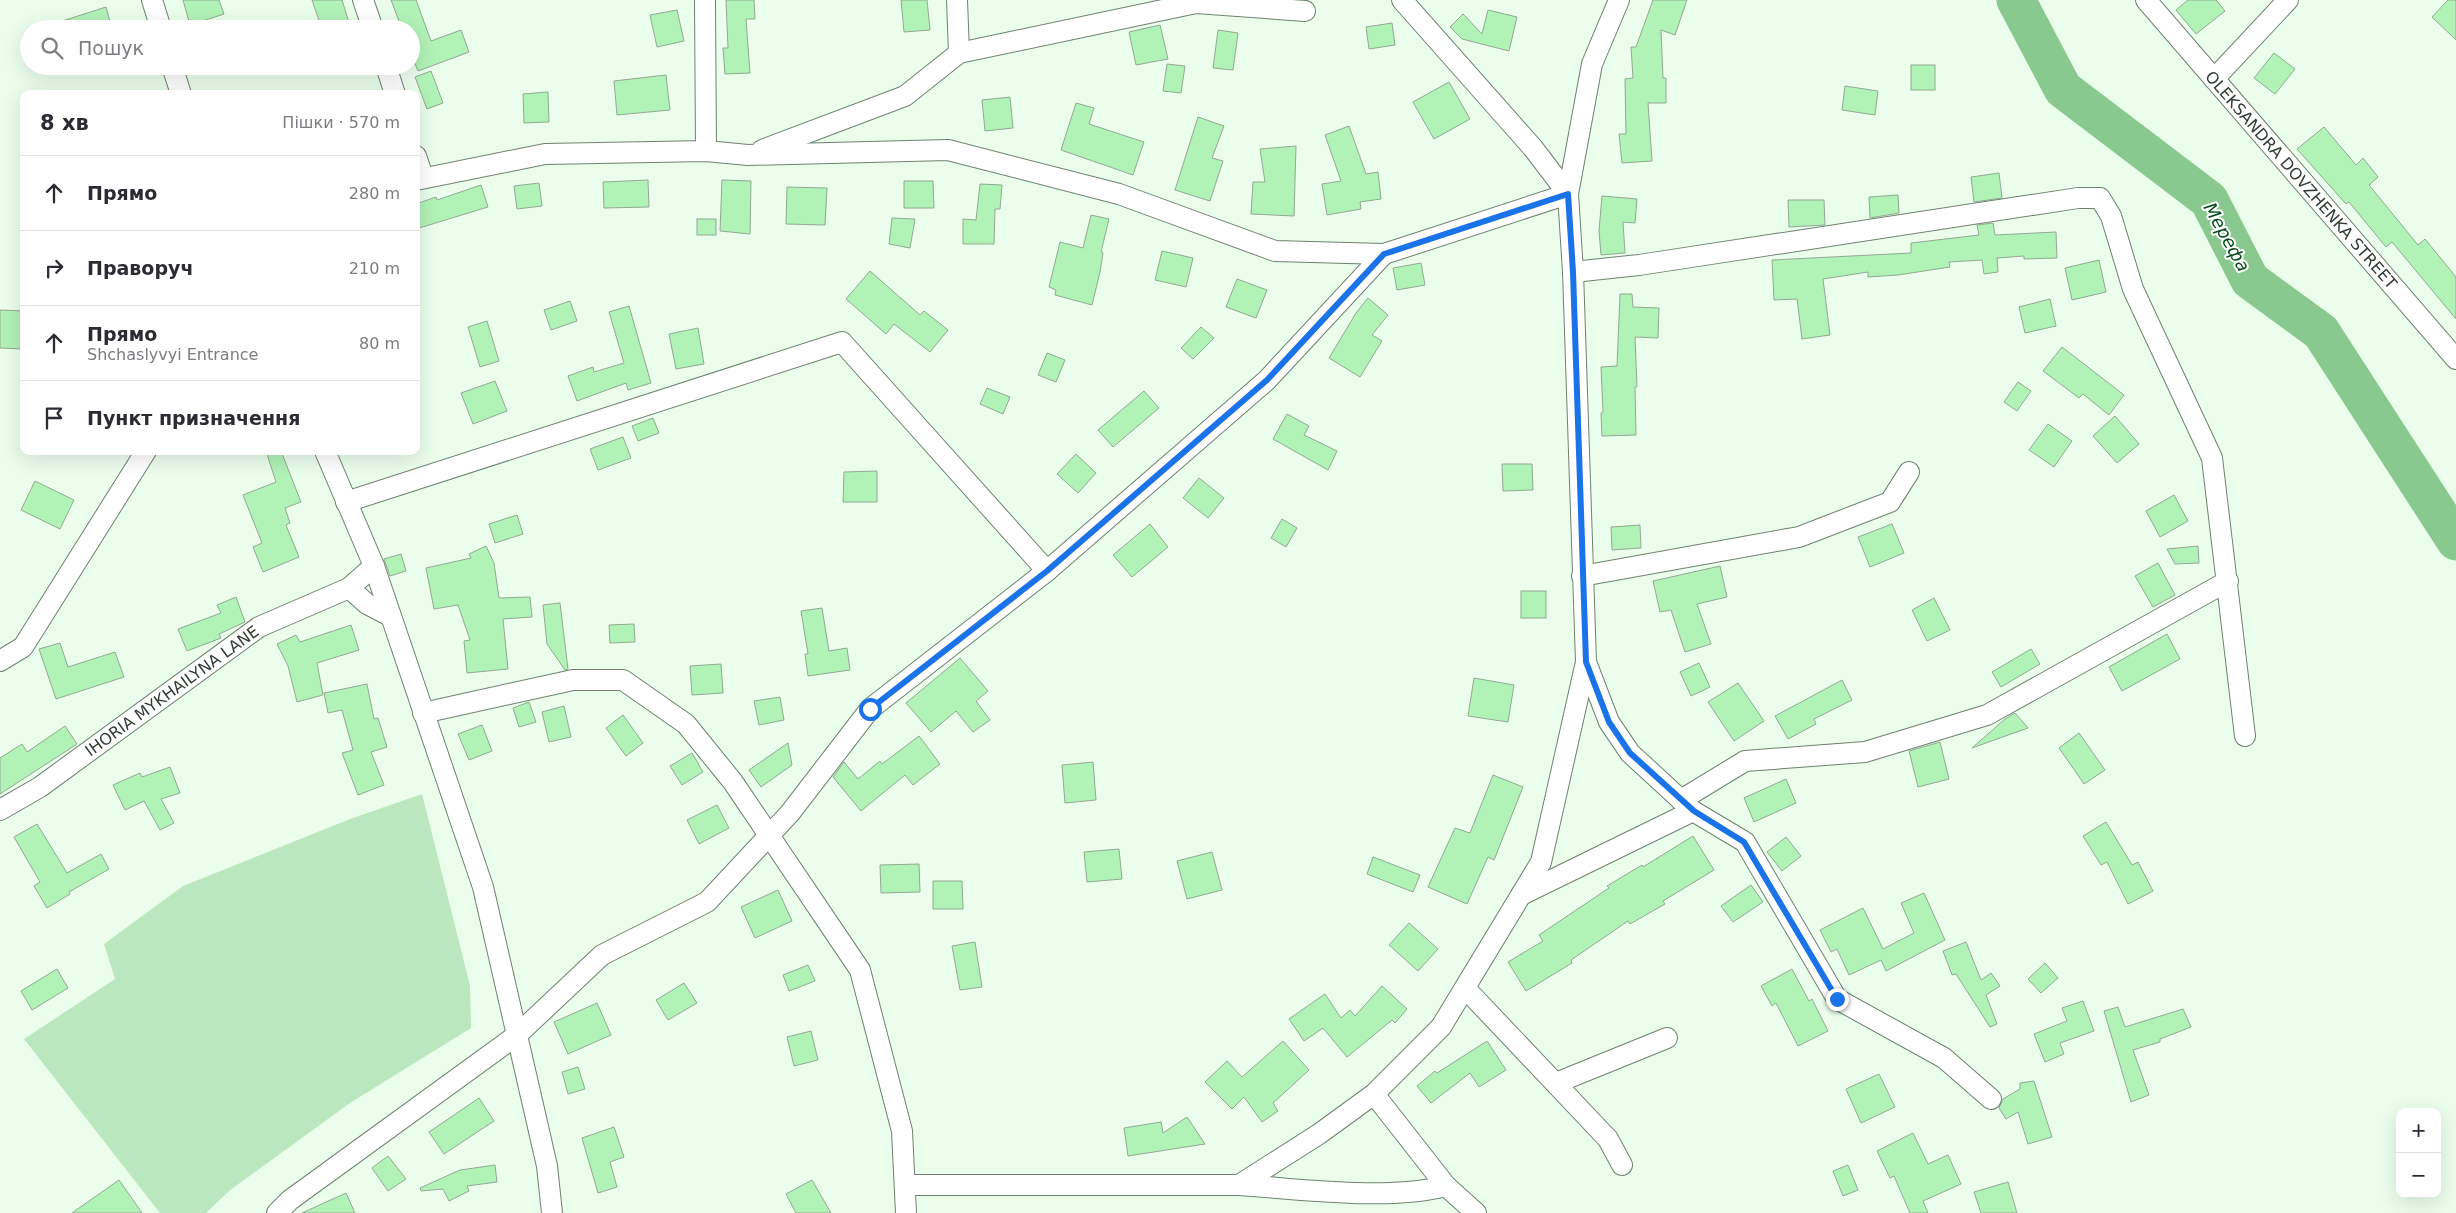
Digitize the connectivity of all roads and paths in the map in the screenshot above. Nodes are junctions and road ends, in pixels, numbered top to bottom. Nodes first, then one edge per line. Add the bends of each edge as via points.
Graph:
1 (152, 0) edge
2 (363, 0) edge
3 (705, 0) edge
4 (957, 0) edge
5 (1402, 0) edge
6 (1619, 0) edge
7 (2146, 0) edge
8 (2288, 0) edge
9 (1304, 11) dead end
10 (158, 20) edge
11 (370, 20) edge
12 (959, 53) junction
13 (175, 75) edge
14 (389, 75) edge
15 (2214, 79) junction
16 (180, 90) edge
17 (394, 90) edge
18 (706, 151) junction
19 (748, 155) junction
20 (420, 179) edge
21 (1568, 194) junction
22 (1384, 254) junction
23 (1573, 272) junction
24 (2456, 359) edge
25 (143, 455) edge
26 (327, 455) edge
27 (1909, 472) dead end
28 (346, 502) junction
29 (374, 566) junction
30 (1047, 571) junction
31 (1582, 576) junction
32 (2228, 581) junction
33 (349, 588) junction
34 (390, 616) junction
35 (0, 661) edge
36 (1586, 662) junction
37 (424, 713) junction
38 (2245, 736) dead end
39 (1687, 805) junction
40 (0, 810) edge
41 (770, 835) junction
42 (1521, 895) junction
43 (1465, 988) junction
44 (517, 1035) junction
45 (1667, 1038) dead end
46 (1556, 1083) junction
47 (1374, 1094) junction
48 (1990, 1099) dead end
49 (1622, 1165) dead end
50 (905, 1185) junction
51 (1239, 1185) junction
52 (1446, 1186) junction
53 (277, 1213) edge
54 (552, 1213) edge
55 (906, 1213) edge
56 (1476, 1213) edge

1 - 10 street
2 - 11 street
3 - 18 street
4 - 12 street
5 - 21 street via 1533,148
6 - 21 street via 1592,64
7 - 15 street, OLEKSANDRA DOVZHENKA STREET
8 - 15 street
9 - 12 street via 1196,3
12 - 19 street via 905,96
13 - 16 street
14 - 17 street
15 - 24 street, OLEKSANDRA DOVZHENKA STREET
18 - 19 street
18 - 20 street via 545,154
19 - 22 street via 948,150 1119,194 1275,251
21 - 22 street
21 - 23 street
22 - 30 street via 1267,380
23 - 31 street
23 - 32 street via 1639,265 2078,198 2100,198 2111,216 2133,289 2212,458
25 - 35 street via 23,647
26 - 28 street
27 - 31 street via 1890,502 1799,537
28 - 29 street
28 - 30 street via 842,342
29 - 33 street, IHORIA MYKHAILYNA LANE
29 - 34 street
30 - 41 street via 870,709
31 - 36 street
32 - 38 street
32 - 39 street via 1987,715 1865,752 1745,761
33 - 34 street via 367,604
33 - 40 street, IHORIA MYKHAILYNA LANE via 259,627 40,787
34 - 37 street
36 - 39 street via 1609,722 1630,753
36 - 42 street via 1541,862
37 - 41 street via 572,680 623,680 686,724
37 - 44 street via 482,887
39 - 42 street
39 - 48 street via 1744,842 1837,999 1944,1058
41 - 44 street via 708,902 602,955
41 - 50 street via 860,970 902,1131
42 - 43 street
43 - 46 street
43 - 47 street via 1441,1027
44 - 53 street via 290,1200
44 - 54 street via 547,1166
45 - 46 street
46 - 49 street via 1608,1139
47 - 51 street
47 - 52 street
50 - 51 street
50 - 55 street
51 - 52 street via 1413,1192
52 - 56 street

